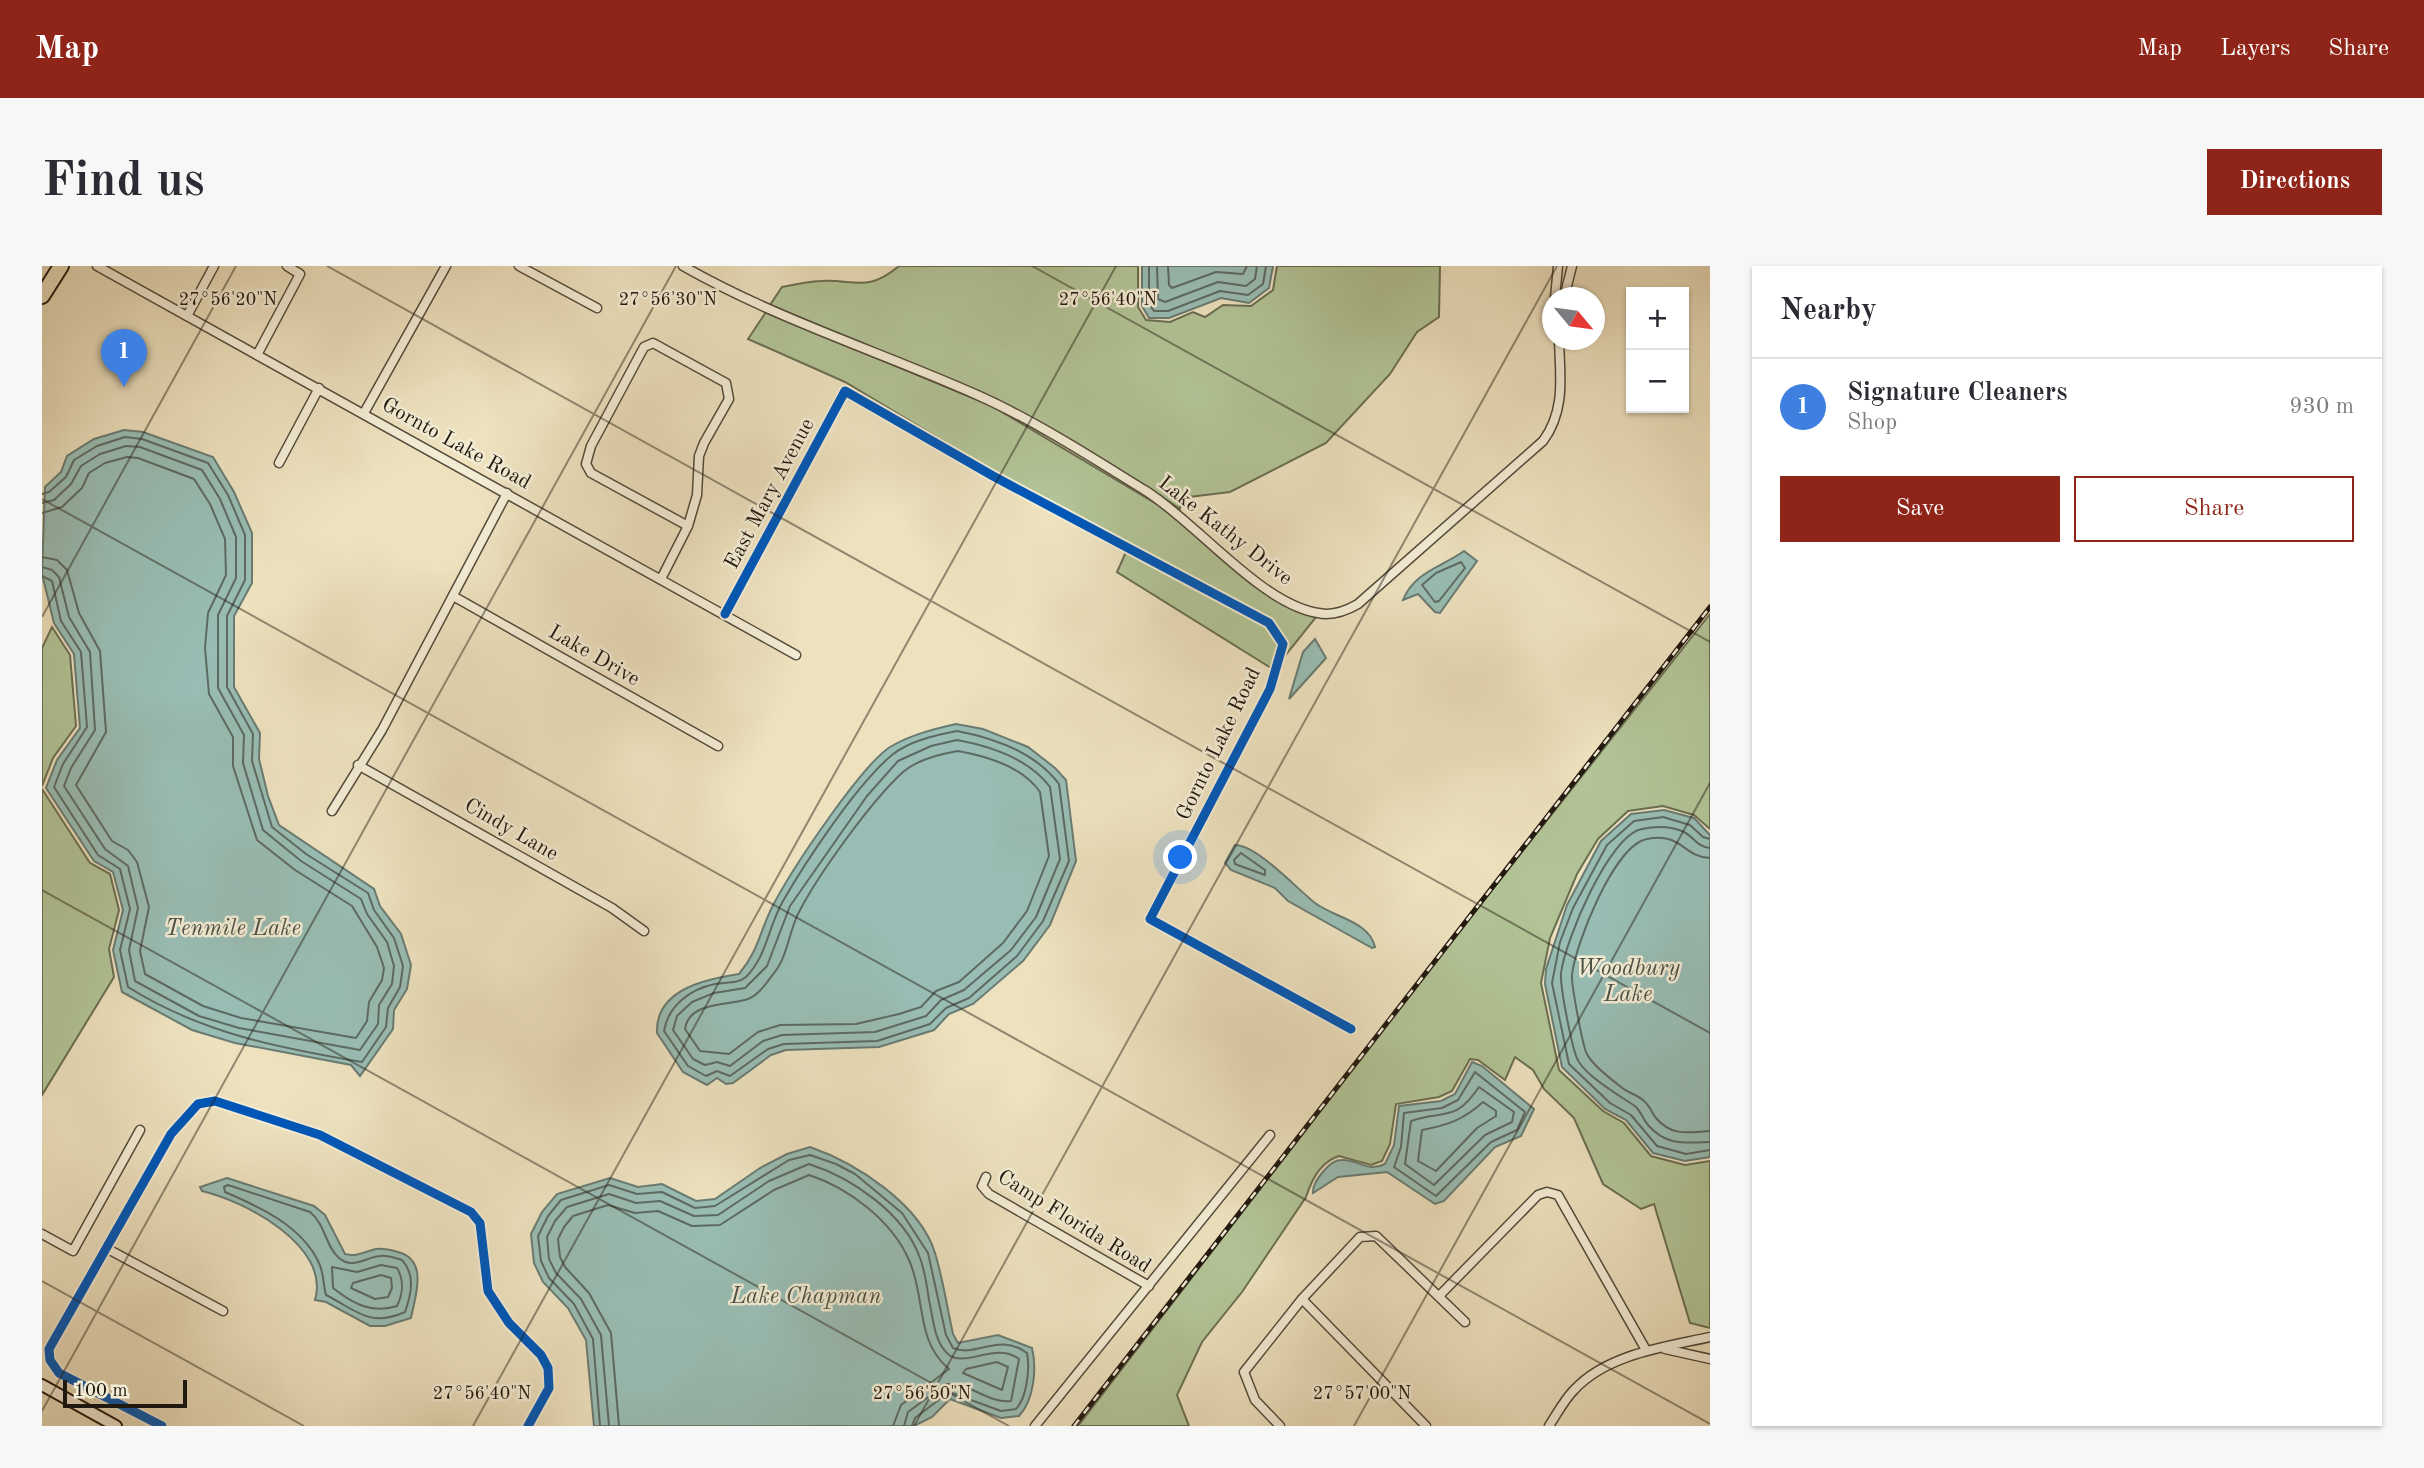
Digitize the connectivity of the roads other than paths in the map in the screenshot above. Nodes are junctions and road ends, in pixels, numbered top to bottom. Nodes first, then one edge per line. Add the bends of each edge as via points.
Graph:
1 (61, 266) edge
2 (97, 266) edge
3 (214, 266) edge
4 (286, 266) edge
5 (446, 266) edge
6 (519, 266) edge
7 (683, 266) edge
8 (1558, 266) edge
9 (1572, 266) edge
10 (1556, 287) edge
11 (1567, 287) edge
12 (42, 296) edge
13 (597, 308) dead end
14 (187, 316) junction
15 (1559, 350) edge
16 (257, 355) junction
17 (319, 388) junction
18 (845, 391) joint
19 (365, 413) junction
20 (279, 463) dead end
21 (507, 493) junction
22 (688, 526) junction
23 (662, 579) junction
24 (453, 596) junction
25 (725, 614) junction
26 (796, 655) dead end
27 (718, 746) dead end
28 (358, 765) junction
29 (332, 811) dead end
30 (644, 931) dead end
31 (1351, 1029) dead end
32 (140, 1130) dead end
33 (1270, 1135) dead end
34 (986, 1177) dead end
35 (42, 1234) edge
36 (106, 1248) junction
37 (1149, 1286) junction
38 (1439, 1296) junction
39 (1302, 1299) junction
40 (223, 1311) dead end
41 (1465, 1322) dead end
42 (1710, 1336) edge
43 (1659, 1348) junction
44 (1646, 1350) junction
45 (1710, 1359) edge
46 (42, 1385) edge
47 (116, 1426) edge
48 (162, 1426) edge
49 (528, 1426) edge
50 (1035, 1426) edge
51 (1280, 1426) edge
52 (1426, 1426) edge
53 (1549, 1426) edge

1 - 12 highway
2 - 14 street, Gornto Lake Road
3 - 14 street
4 - 16 street via 300,274
5 - 19 street
6 - 13 street
7 - 15 street, Lake Kathy Drive via 774,311 994,402 1163,502 1269,590 1304,610 1323,614 1358,604 1543,441 1560,402
8 - 10 street
9 - 11 street
14 - 16 street, Gornto Lake Road
16 - 17 street, Gornto Lake Road
17 - 19 street, Gornto Lake Road
17 - 20 street
18 - 25 street, East Mary Avenue
18 - 31 street, Gornto Lake Road via 993,476 1269,623 1283,644 1270,690 1150,919
19 - 21 street, Gornto Lake Road
21 - 23 street, Gornto Lake Road
21 - 24 street
22 - 22 street via 697,495 699,456 729,399 729,388 653,343 645,346 591,446 586,464 592,473
22 - 23 street
23 - 25 street, Gornto Lake Road
24 - 27 street, Lake Drive
24 - 28 street via 382,730
25 - 26 street, Gornto Lake Road
28 - 29 street
28 - 30 street, Cindy Lane via 612,908
32 - 35 street via 73,1251
33 - 37 street
34 - 37 street, Camp Florida Road via 982,1186 989,1194
36 - 40 street
36 - 48 street via 49,1349 50,1360 59,1373
36 - 49 street via 171,1134 198,1104 215,1101 320,1135 471,1212 480,1223 488,1291 548,1368 549,1388
37 - 50 street, Camp Florida Road
38 - 39 street via 1376,1236 1360,1237
38 - 41 street
38 - 44 street via 1538,1195 1547,1192 1558,1195
39 - 51 street via 1244,1371 1255,1400
39 - 52 street
42 - 43 street
43 - 44 street
43 - 45 street
44 - 53 street via 1606,1366 1574,1389
46 - 47 street

